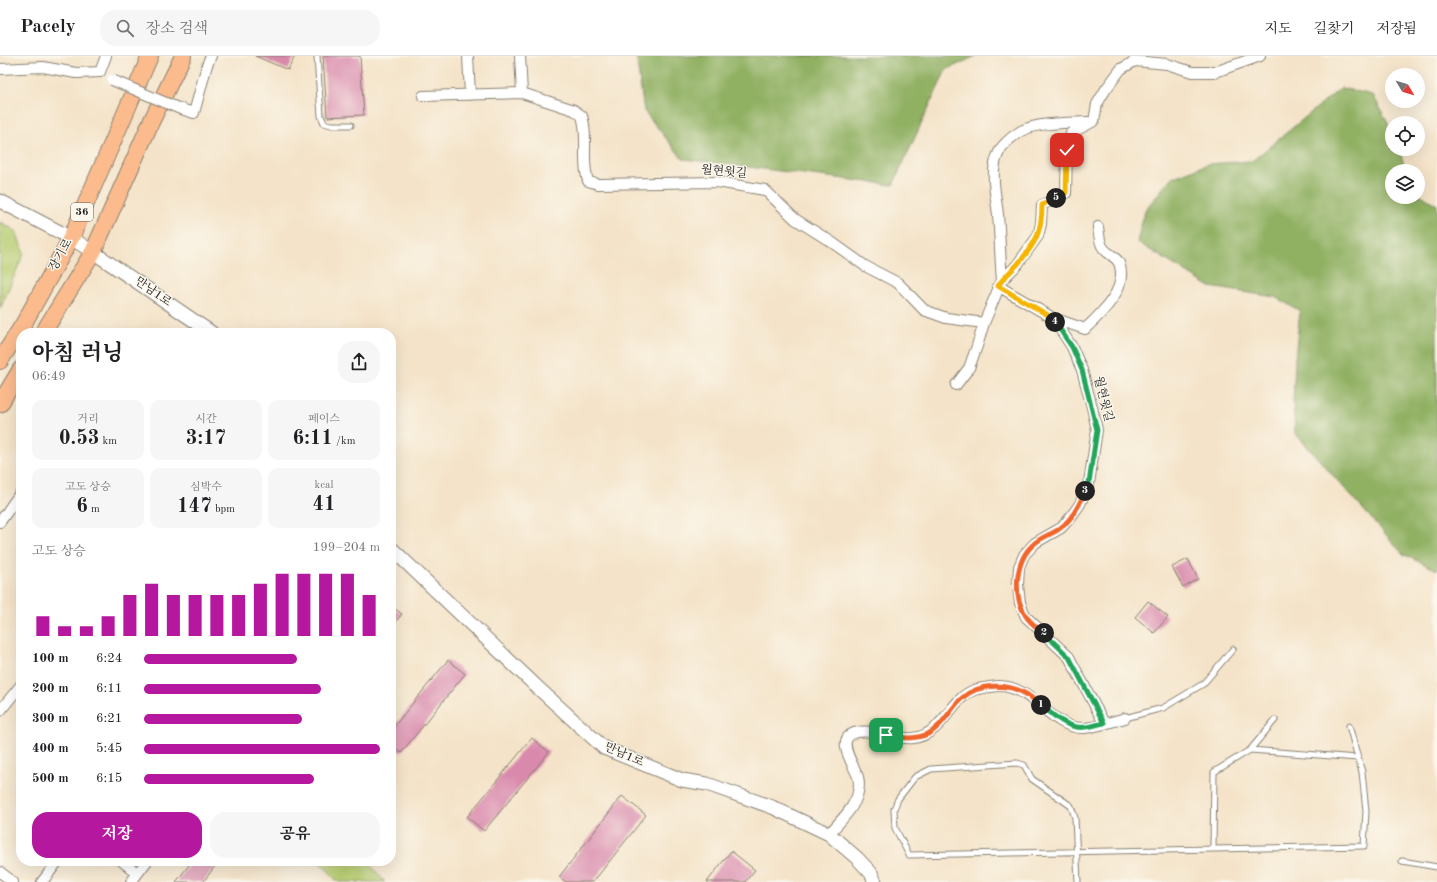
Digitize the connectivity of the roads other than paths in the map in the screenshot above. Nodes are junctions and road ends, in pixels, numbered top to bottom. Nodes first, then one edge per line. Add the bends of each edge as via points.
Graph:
1 (106, 56) edge
2 (150, 56) edge
3 (183, 56) edge
4 (211, 56) edge
5 (317, 56) edge
6 (468, 56) edge
7 (520, 56) edge
8 (1260, 56) edge
9 (0, 69) edge
10 (100, 72) junction
11 (522, 93) junction
12 (470, 95) junction
13 (423, 96) dead end
14 (1094, 121) junction
15 (351, 125) dead end
16 (0, 201) edge
17 (1098, 227) dead end
18 (71, 238) junction
19 (93, 252) junction
20 (1000, 283) junction
21 (1053, 318) junction
22 (984, 323) junction
23 (21, 328) edge
24 (46, 328) edge
25 (205, 328) edge
26 (16, 336) edge
27 (0, 361) edge
28 (16, 377) edge
29 (956, 385) dead end
30 (0, 404) edge
31 (16, 499) edge
32 (0, 522) edge
33 (396, 554) edge
34 (1233, 649) dead end
35 (16, 691) edge
36 (0, 711) edge
37 (1125, 718) joint
38 (1275, 720) dead end
39 (1104, 723) junction
40 (1349, 726) dead end
41 (1250, 750) junction
42 (1358, 758) junction
43 (829, 834) junction
44 (1213, 849) junction
45 (1077, 852) junction
46 (1402, 861) dead end
47 (54, 866) edge
48 (128, 866) edge
49 (143, 866) edge
50 (1437, 867) edge
51 (0, 872) edge
52 (137, 874) junction
53 (13, 882) edge
54 (42, 882) edge
55 (131, 882) edge
56 (875, 882) edge
57 (1078, 882) edge

1 - 10 street
2 - 18 main road, 장기로 / 36
3 - 19 main road, 장기로 / 36
4 - 10 street, bridge via 194,113 112,80
5 - 15 lane via 321,116 324,123
6 - 12 street
7 - 11 street
8 - 14 street via 1215,72 1192,72 1167,64 1135,61 1121,68 1106,89 1097,104
9 - 10 street via 42,67 76,73
11 - 12 street
11 - 22 street, 월현윗길 via 574,110 582,116 585,125 585,173 588,181 598,184 717,182 765,190 795,219 865,266 898,283 924,310 946,318
12 - 13 street
14 - 20 street via 1071,132 1067,156 1066,193 1042,205 1038,236
14 - 20 street via 1038,126 1022,131 999,151 994,182 998,215
16 - 18 street, 만남1로
17 - 21 street, 월현윗길 via 1102,246 1118,262 1120,281 1115,294 1109,306 1085,329
18 - 19 street, 만남1로
18 - 23 main road, 장기로 / 36
19 - 24 main road, 장기로 / 36
19 - 25 street, 만남1로
20 - 21 street, 월현윗길
20 - 22 street
21 - 39 street, 월현윗길 via 1072,347 1082,370 1097,430 1094,456 1089,483 1076,509 1061,528 1035,543 1024,555 1019,567 1020,603 1026,617 1069,657
22 - 29 street via 969,368
26 - 27 main road, 장기로 / 36
28 - 30 main road
31 - 32 street
33 - 43 street, 만남1로 via 604,748 682,780 707,784 772,807
34 - 37 lane via 1203,684 1163,708
35 - 36 street
37 - 39 street
38 - 41 lane
39 - 43 street via 1084,728 1072,726 1026,694 1006,686 997,686 973,691 962,698 928,734 899,738 872,732 855,733 845,743 848,756 859,778 858,793 853,805
40 - 42 lane
41 - 42 lane
41 - 44 lane via 1214,772
42 - 44 lane via 1366,811 1364,846
43 - 56 street, 만남1로 via 872,873
44 - 45 lane
45 - 45 lane via 909,855 895,828 894,809 898,799 915,778 931,769 1017,763 1024,765 1032,779 1071,806 1075,818
45 - 57 lane
46 - 50 lane
47 - 54 street
48 - 52 street
49 - 52 street
51 - 53 street
52 - 55 street

